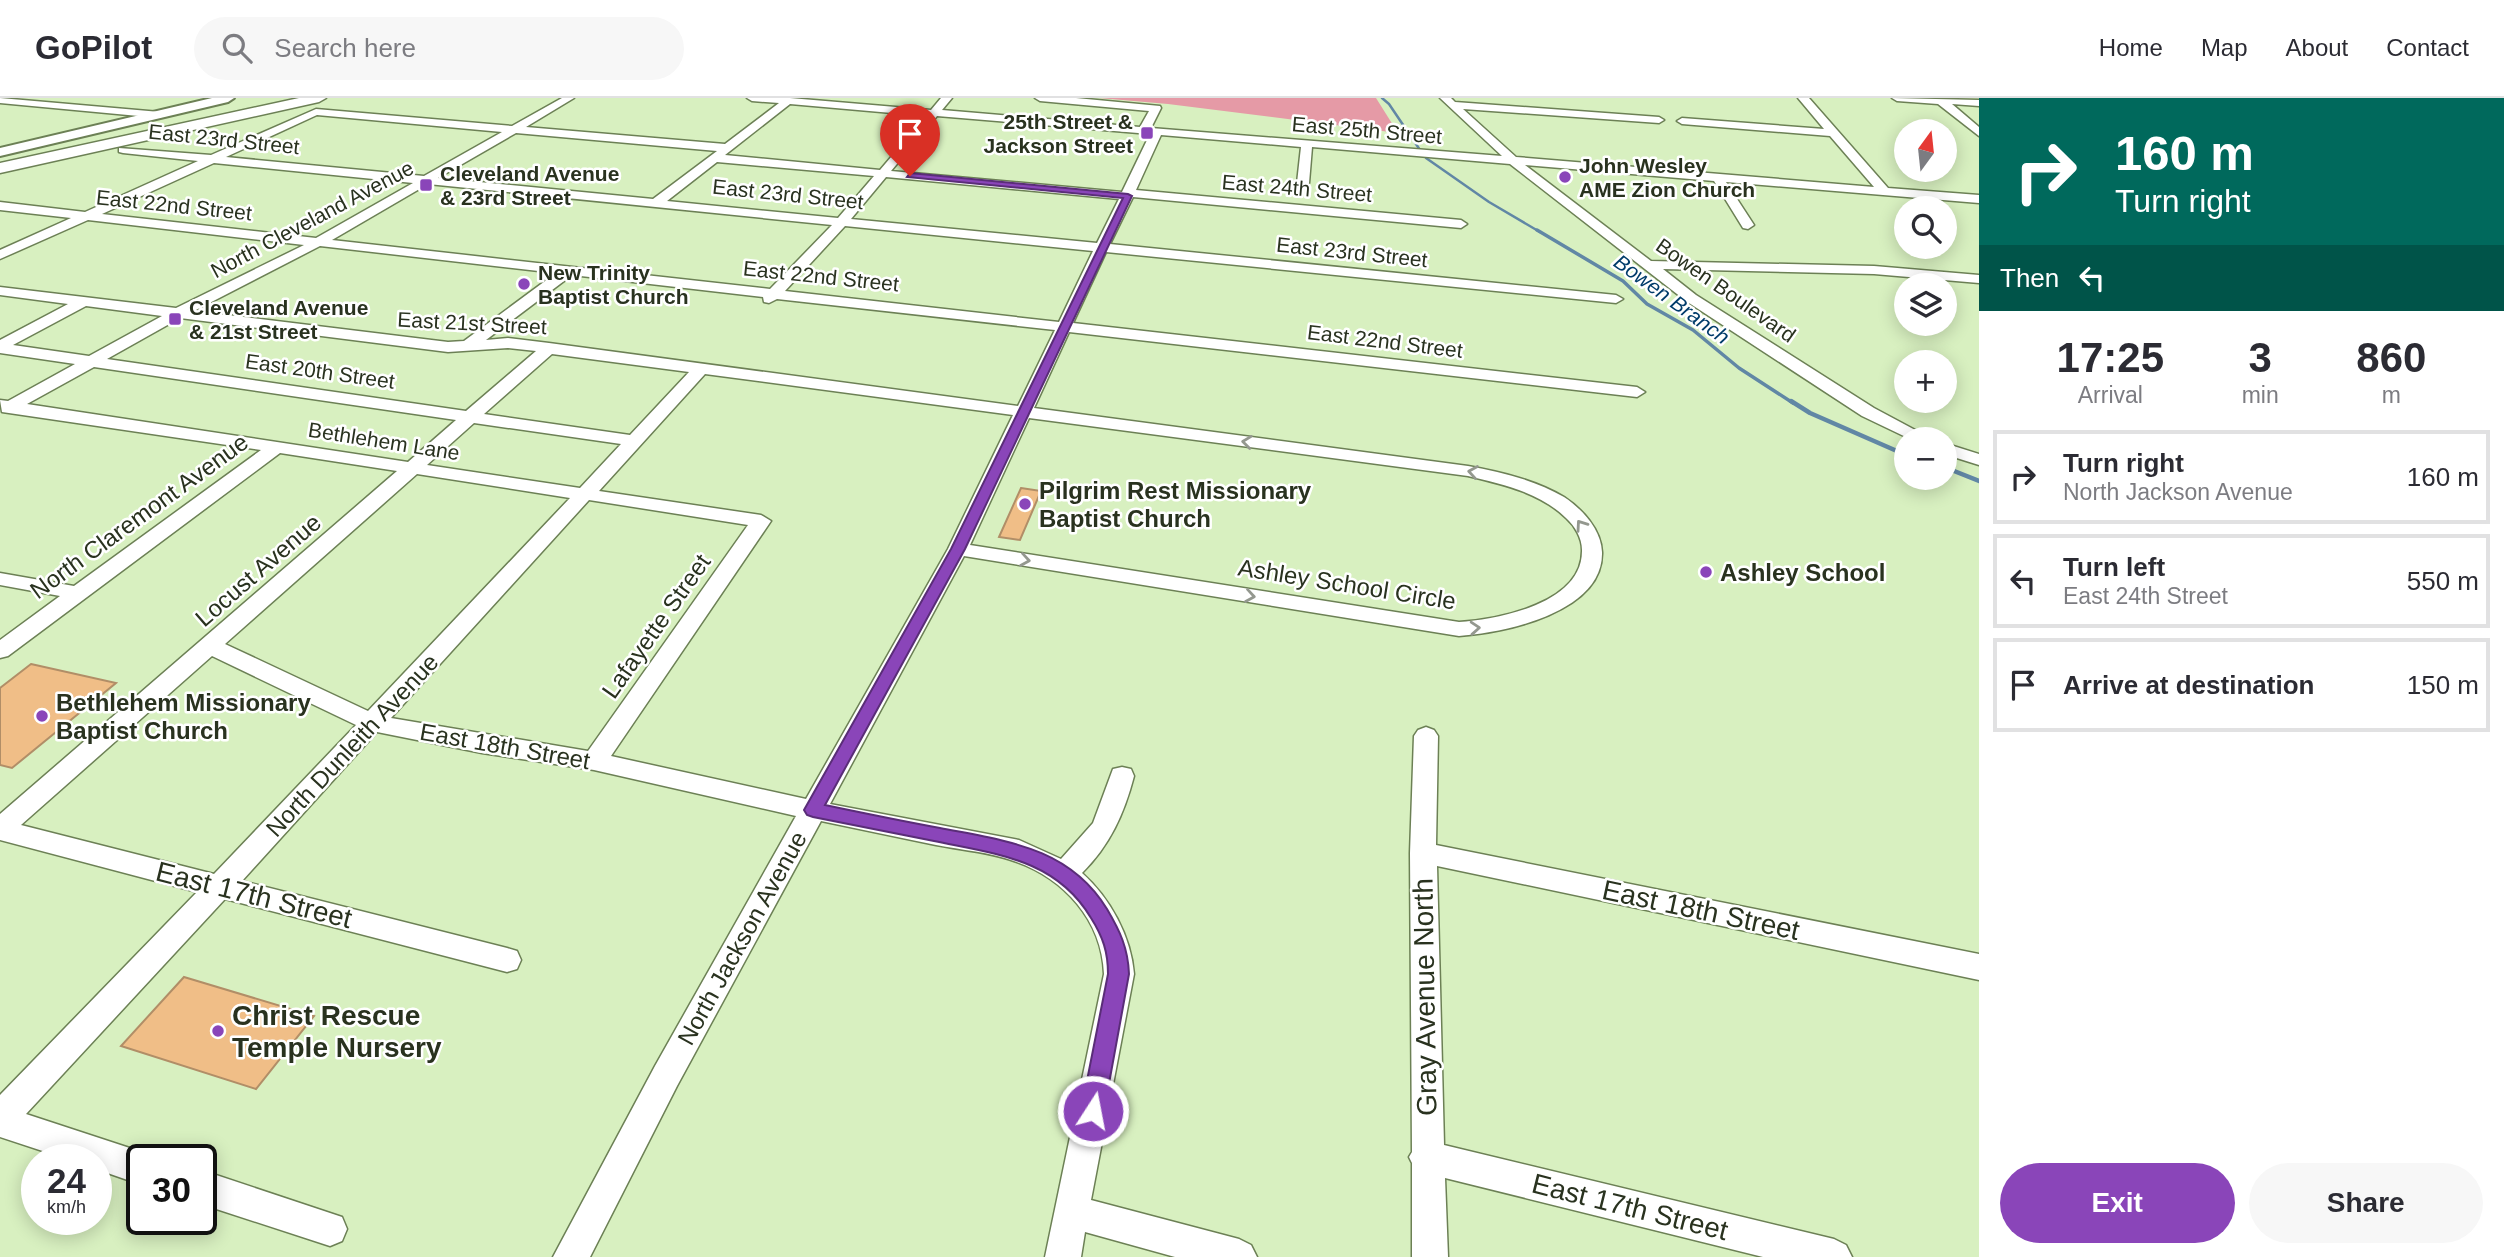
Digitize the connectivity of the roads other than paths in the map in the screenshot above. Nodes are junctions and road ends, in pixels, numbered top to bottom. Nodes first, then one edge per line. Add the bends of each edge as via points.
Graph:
1 (228, 98) edge
2 (298, 98) edge
3 (569, 98) edge
4 (752, 98) edge
5 (947, 98) edge
6 (1040, 98) edge
7 (1053, 98) edge
8 (1803, 98) edge
9 (1897, 98) edge
10 (1940, 99) edge
11 (0, 100) edge
12 (788, 101) junction
13 (1449, 101) edge
14 (1979, 103) edge
15 (318, 105) edge
16 (934, 114) junction
17 (160, 116) junction
18 (1659, 120) dead end
19 (1682, 121) dead end
20 (514, 129) junction
21 (1144, 131) junction
22 (1157, 132) junction
23 (1835, 133) junction
24 (1979, 133) edge
25 (1307, 144) junction
26 (726, 148) junction
27 (123, 150) dead end
28 (0, 152) edge
29 (714, 158) junction
30 (210, 159) junction
31 (1514, 161) junction
32 (0, 165) edge
33 (883, 173) junction
34 (1718, 178) junction
35 (426, 181) junction
36 (1303, 183) dead end
37 (1884, 191) junction
38 (1129, 194) junction
39 (1979, 200) edge
40 (657, 202) junction
41 (0, 206) edge
42 (84, 216) junction
43 (843, 220) junction
44 (1461, 224) dead end
45 (1748, 225) dead end
46 (320, 241) junction
47 (1102, 248) junction
48 (0, 255) edge
49 (1650, 265) junction
50 (571, 269) junction
51 (1962, 277) junction
52 (1979, 279) edge
53 (0, 290) edge
54 (769, 298) junction
55 (1979, 298) edge
56 (1616, 299) dead end
57 (85, 301) junction
58 (176, 314) junction
59 (1065, 325) junction
60 (0, 346) edge
61 (467, 346) junction
62 (548, 348) junction
63 (95, 360) junction
64 (700, 370) junction
65 (1637, 392) dead end
66 (4, 408) edge
67 (1023, 413) junction
68 (474, 416) junction
69 (1899, 427) edge
70 (634, 441) junction
71 (275, 448) junction
72 (1957, 452) edge
73 (1979, 460) edge
74 (413, 469) junction
75 (583, 496) junction
76 (761, 521) joint
77 (958, 549) junction
78 (0, 579) edge
79 (78, 593) junction
80 (209, 646) junction
81 (0, 651) edge
82 (373, 723) junction
83 (1426, 737) dead end
84 (593, 761) junction
85 (1122, 776) dead end
86 (813, 810) junction
87 (0, 830) edge
88 (1423, 853) junction
89 (1064, 873) junction
90 (220, 886) junction
91 (507, 960) dead end
92 (1979, 967) edge
93 (0, 1120) edge
94 (1426, 1157) junction
95 (126, 1163) edge
96 (217, 1192) edge
97 (1073, 1212) junction
98 (330, 1229) dead end
99 (571, 1257) edge
100 (1063, 1257) edge
101 (1239, 1257) edge
102 (1430, 1257) edge
103 (1834, 1257) edge

1 - 17 main road
2 - 32 highway
3 - 20 street, North Cleveland Avenue
4 - 12 street, East 25th Street
5 - 16 street
6 - 7 street
7 - 21 street via 1156,108
8 - 23 street
9 - 10 street
10 - 14 street
10 - 24 street
11 - 17 street
12 - 16 street, East 25th Street
12 - 26 street
13 - 18 street
13 - 31 street, Bowen Boulevard
15 - 20 street
15 - 30 street
15 - 32 highway
16 - 21 street, East 25th Street
16 - 33 street
17 - 28 main road
19 - 23 street
20 - 26 street
20 - 35 street, North Cleveland Avenue
21 - 22 street, East 25th Street
22 - 25 street, East 25th Street
22 - 38 street, North Jackson Avenue
23 - 37 street
25 - 31 street, East 25th Street
25 - 36 street
26 - 29 street
27 - 30 street, East 23rd Street
29 - 33 street, East 24th Street
29 - 40 street
30 - 35 street, East 23rd Street
30 - 42 street
31 - 34 street, East 25th Street
31 - 49 street, Bowen Boulevard
33 - 38 street, East 24th Street
33 - 43 street
34 - 37 street, East 25th Street
34 - 45 street
35 - 40 street, East 23rd Street
35 - 46 street, North Cleveland Avenue
37 - 39 street, East 25th Street
38 - 44 street, East 24th Street
38 - 47 street, North Jackson Avenue
40 - 43 street, East 23rd Street
41 - 42 street, East 22nd Street
42 - 46 street, East 22nd Street
42 - 48 street
43 - 47 street, East 23rd Street
43 - 54 street
46 - 50 street, East 22nd Street
46 - 58 street, North Cleveland Avenue
47 - 56 street, East 23rd Street
47 - 59 street, North Jackson Avenue
49 - 51 street via 1820,268
49 - 69 street, Bowen Boulevard via 1691,298
50 - 54 street, East 22nd Street
50 - 61 street
51 - 52 street
51 - 55 street
53 - 57 street, East 21st Street
54 - 59 street, East 22nd Street
57 - 58 street, East 21st Street
57 - 60 street
58 - 61 street, East 21st Street
58 - 63 street, North Cleveland Avenue
59 - 65 street, East 22nd Street
59 - 67 street, North Jackson Avenue
60 - 63 street, East 20th Street
61 - 62 street, East 21st Street via 508,343
62 - 64 street, East 21st Street
62 - 68 street, Locust Avenue
63 - 66 street, North Cleveland Avenue
63 - 68 street, East 20th Street
64 - 67 street, East 21st Street
64 - 70 street, North Dunleith Avenue
66 - 71 street, Bethlehem Lane
67 - 77 street, North Jackson Avenue
77 -> 67 street, Ashley School Circle via 1459,629 1496,626 1551,607 1586,576 1593,560 1591,541 1576,516 1538,491 1497,477
68 - 70 street, East 20th Street
68 - 74 street, Locust Avenue
70 - 75 street, North Dunleith Avenue
71 - 74 street, Bethlehem Lane
71 - 79 street, North Claremont Avenue
72 - 73 street
74 - 75 street, Bethlehem Lane
74 - 80 street, Locust Avenue
75 - 76 street, Bethlehem Lane
75 - 82 street, North Dunleith Avenue
76 - 84 street, Lafayette Street
77 - 86 street, North Jackson Avenue
78 - 79 street
79 - 81 street, North Claremont Avenue
80 - 82 street, East 18th Street
80 - 87 street, Locust Avenue
82 - 84 street, East 18th Street
82 - 90 street, North Dunleith Avenue
83 - 88 street, Gray Avenue North
84 - 86 street, East 18th Street
85 - 89 street via 1111,816 1090,848
86 - 89 street, East 18th Street via 1019,851
86 - 99 street, North Jackson Avenue
87 - 90 street, East 17th Street
88 - 92 street, East 18th Street
88 - 94 street, Gray Avenue North
89 - 97 street, East 18th Street via 1087,894 1111,934 1119,974
90 - 91 street, East 17th Street
90 - 93 street, North Dunleith Avenue
93 - 95 street
94 - 102 street, Gray Avenue North
94 - 103 street, East 17th Street
96 - 98 street
97 - 100 street, East 18th Street
97 - 101 street

